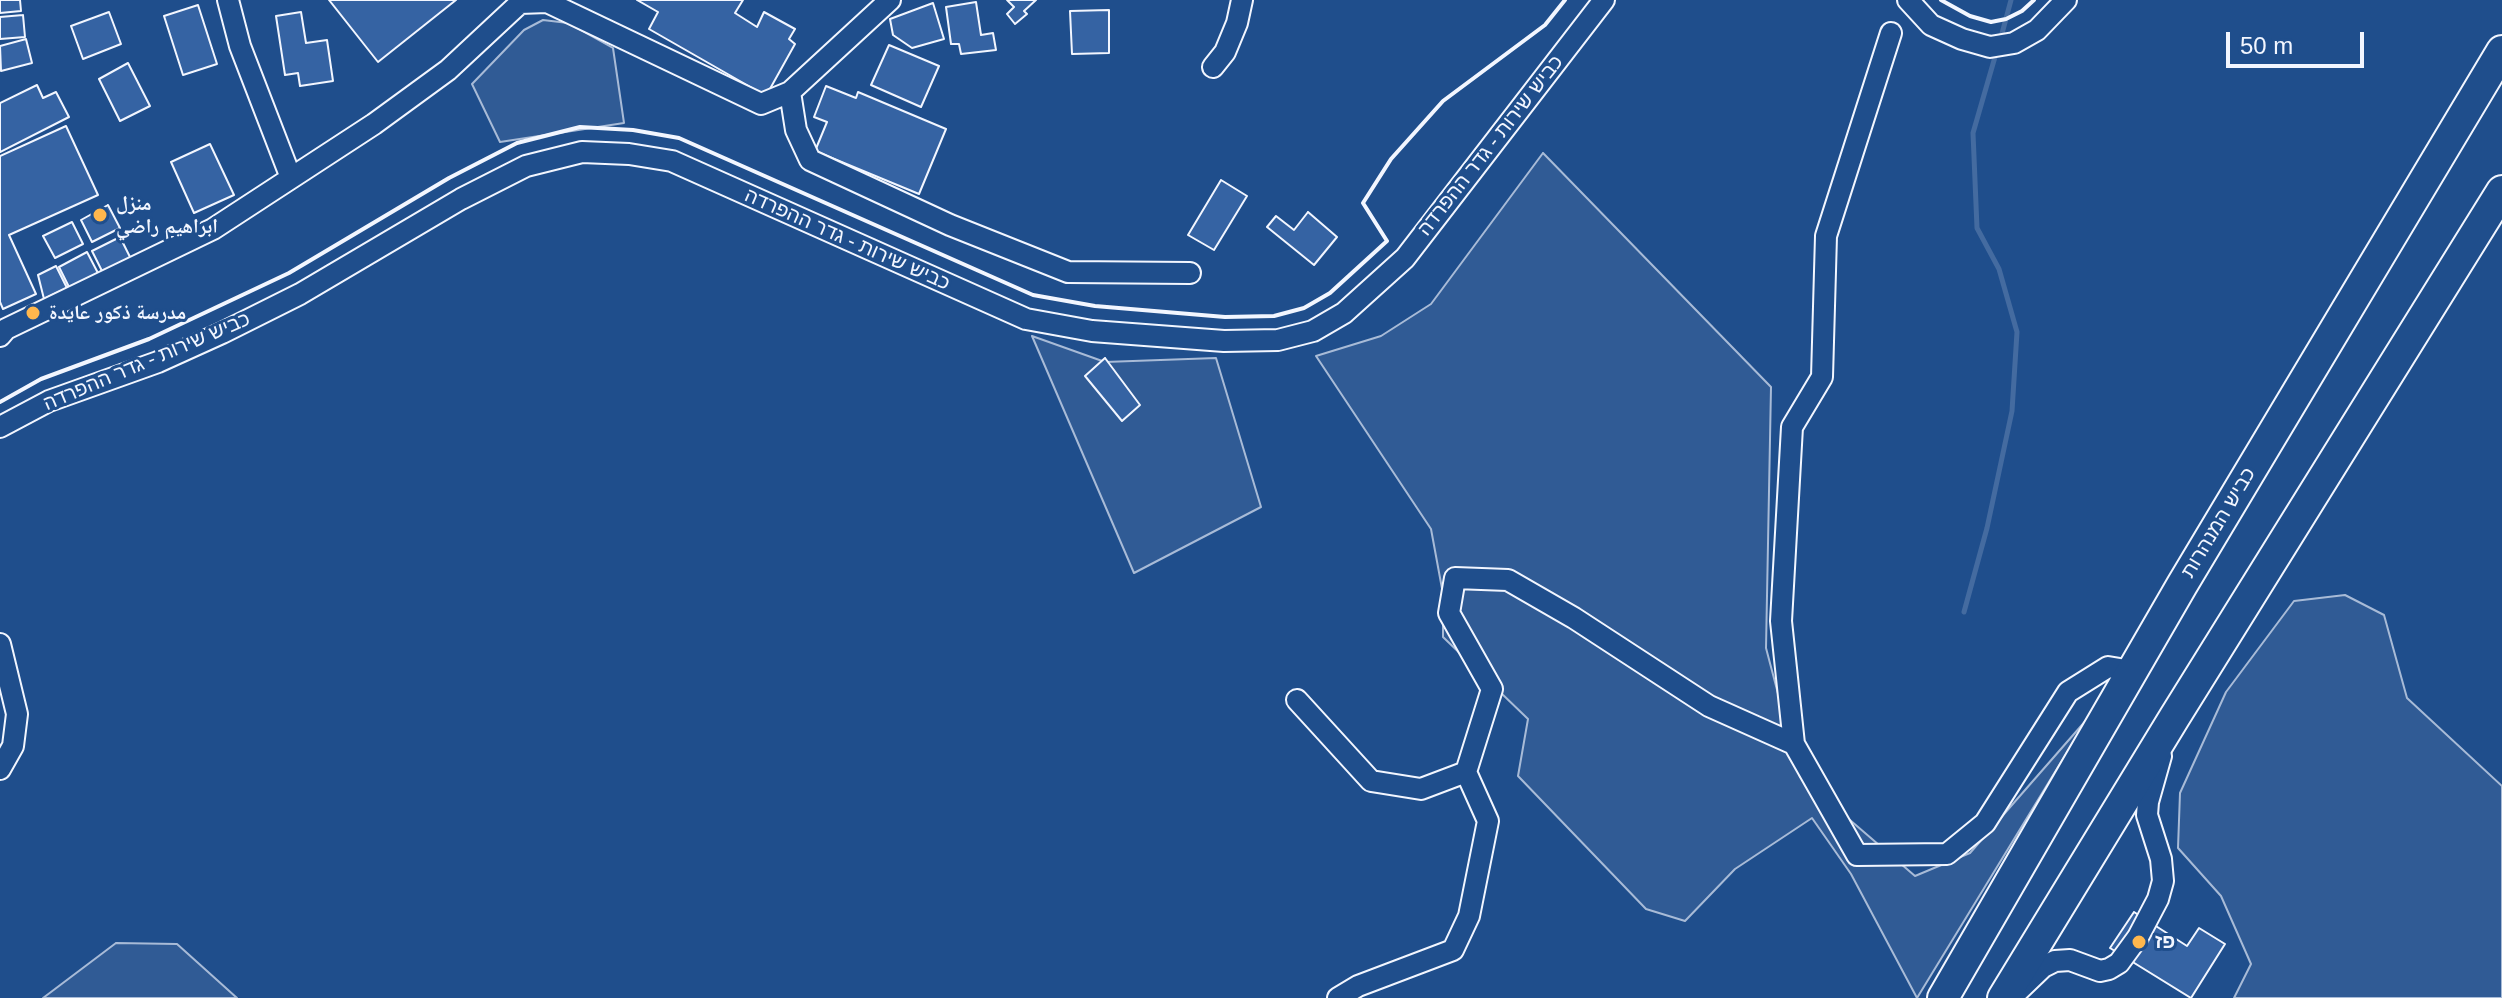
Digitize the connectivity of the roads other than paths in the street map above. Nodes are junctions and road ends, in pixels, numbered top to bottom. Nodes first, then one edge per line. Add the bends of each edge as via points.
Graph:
1 (228, 0) edge
2 (890, 0) edge
3 (1242, 0) edge
4 (1604, 0) edge
5 (1908, 0) edge
6 (2066, 0) edge
7 (546, 1) edge
8 (1891, 33) dead end
9 (2502, 51) edge
10 (1213, 67) dead end
11 (790, 92) junction
12 (291, 178) junction
13 (2502, 191) edge
14 (1190, 273) dead end
15 (0, 336) edge
16 (0, 427) edge
17 (0, 644) edge
18 (2132, 671) junction
19 (1297, 700) dead end
20 (2174, 718) junction
21 (1794, 744) junction
22 (0, 769) edge
23 (1466, 772) junction
24 (1338, 998) edge
25 (1943, 998) edge
26 (2003, 998) edge
27 (2012, 998) edge

1 - 12 street via 240,46
2 - 11 street
3 - 10 street via 1225,52
4 - 16 street, כביש שירות - גדר ההפרדה via 1405,258 1344,313 1313,331 1278,340 1224,341 1092,331 1026,319 672,161 582,152 526,166 235,327 158,362 49,401
5 - 6 street via 1931,25 1990,47 2014,43 2037,30
7 - 11 street via 761,104
7 - 12 street via 520,3 448,70
8 - 21 street via 1826,236 1822,377 1792,427 1781,621
9 - 18 highway, כביש המנהרות
11 - 14 street via 796,130 810,160 950,225 1068,272
12 - 15 street via 213,229
13 - 20 highway
17 - 22 street via 17,714 13,746
18 - 21 street via 2108,667 2068,692 1985,823 1947,854 1857,855
18 - 25 highway, כביש המנהרות
19 - 23 street via 1371,781 1421,789
20 - 26 highway
20 - 27 street via 2147,815 2161,859 2161,890 2138,937 2109,969 2055,961
21 - 23 street via 1709,706 1508,580 1455,578 1449,613 1492,689
23 - 24 street via 1488,821 1469,916 1453,950

